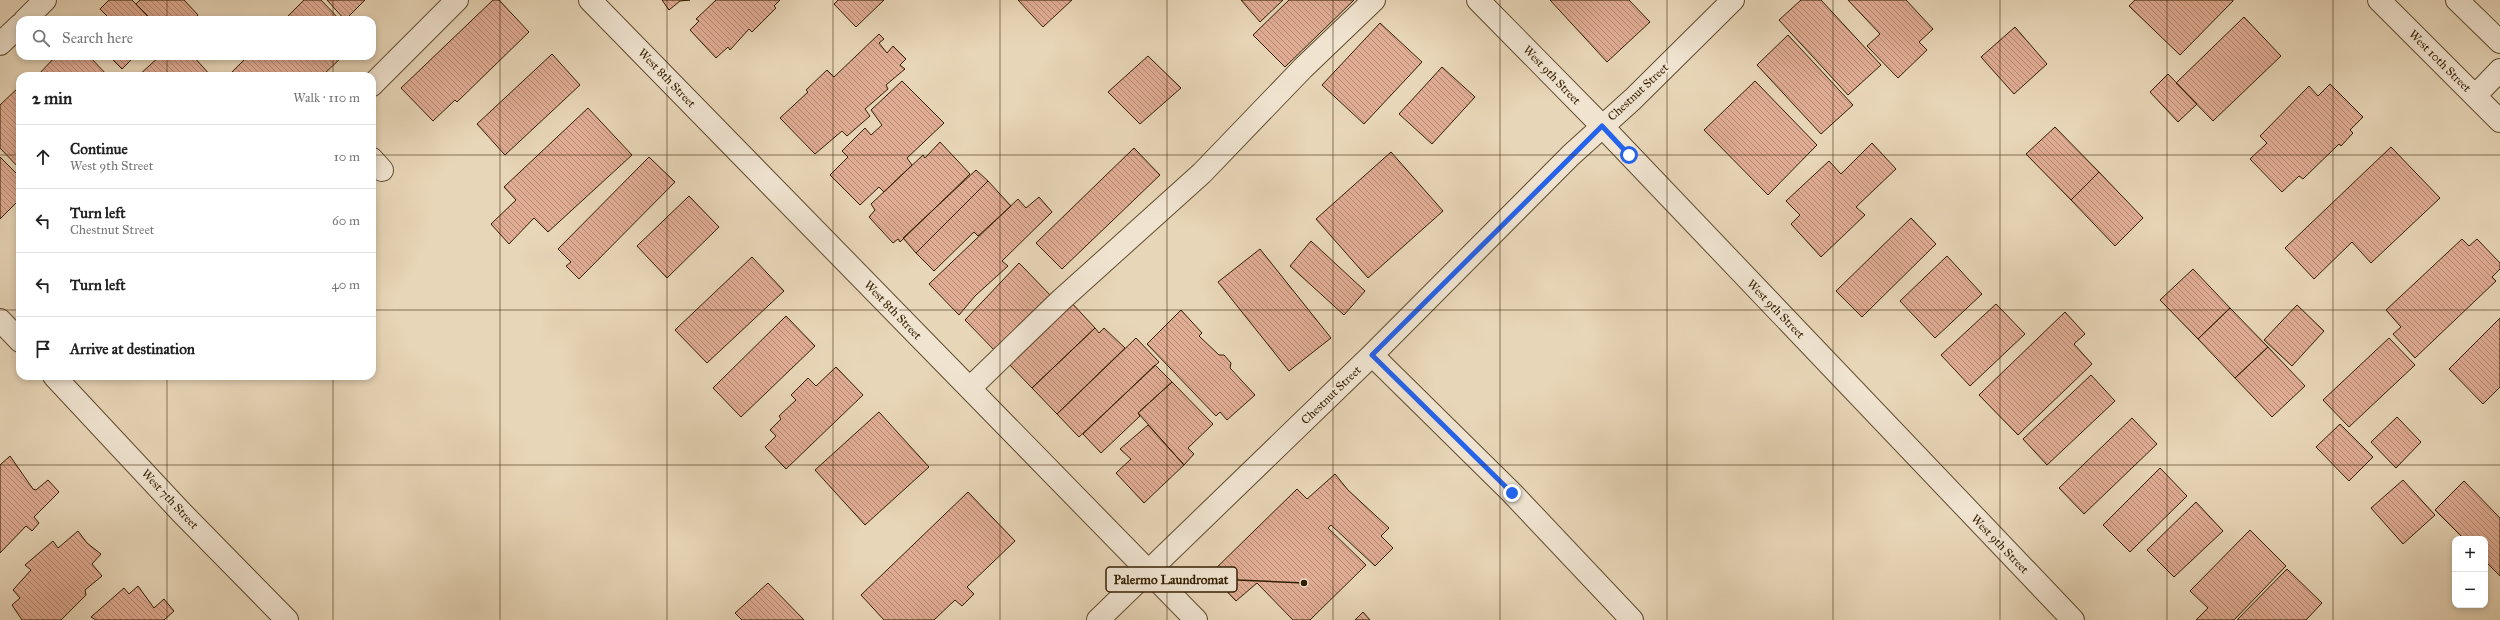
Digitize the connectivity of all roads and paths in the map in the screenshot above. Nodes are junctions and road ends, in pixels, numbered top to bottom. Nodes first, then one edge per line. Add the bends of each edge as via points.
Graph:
1 (45, 0) edge
2 (457, 0) edge
3 (590, 0) edge
4 (1374, 0) edge
5 (1478, 0) edge
6 (1733, 0) edge
7 (2379, 0) edge
8 (2457, 0) edge
9 (29, 16) edge
10 (16, 29) edge
11 (2500, 42) edge
12 (0, 44) edge
13 (2500, 70) edge
14 (376, 81) edge
15 (2475, 96) junction
16 (2500, 121) edge
17 (1602, 126) junction
18 (0, 320) edge
19 (16, 336) edge
20 (1372, 355) junction
21 (58, 380) edge
22 (970, 388) junction
23 (1148, 572) junction
24 (287, 620) edge
25 (1098, 620) edge
26 (1196, 620) edge
27 (1632, 620) edge
28 (2073, 620) edge

1 - 9 street
2 - 14 street
3 - 22 street, West 8th Street
4 - 22 street via 1303,68 1202,173 1061,300
5 - 17 street, West 9th Street
6 - 17 street, Chestnut Street
7 - 15 street, West 10th Street
8 - 11 street
10 - 12 street
13 - 15 street
15 - 16 street, West 10th Street
17 - 20 street, Chestnut Street
17 - 28 street, West 9th Street
18 - 19 street
20 - 23 street, Chestnut Street
20 - 27 street via 1512,493
21 - 24 street, West 7th Street via 181,512
22 - 23 street, West 8th Street
23 - 25 street, Chestnut Street
23 - 26 street, West 8th Street

